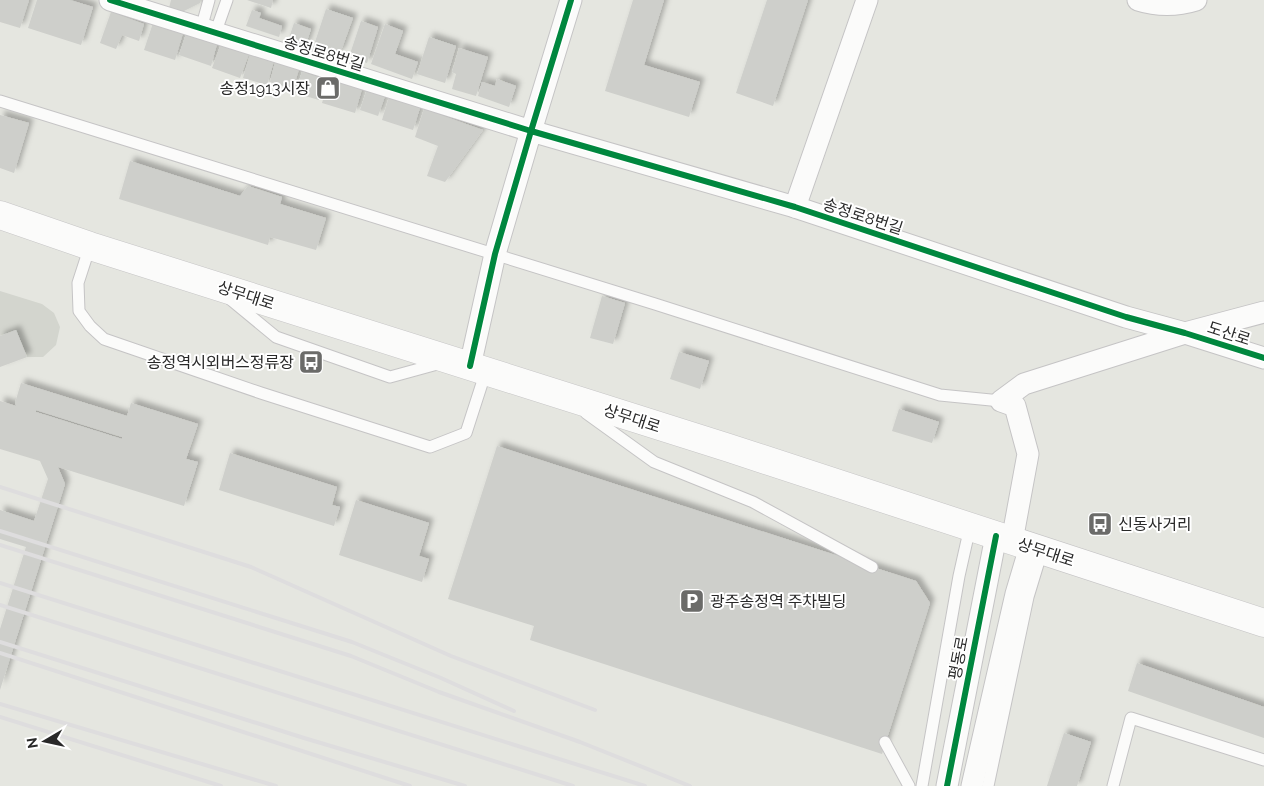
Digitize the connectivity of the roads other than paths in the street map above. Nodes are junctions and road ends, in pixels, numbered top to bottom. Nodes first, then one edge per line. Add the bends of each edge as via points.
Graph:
1 (110, 0) edge
2 (209, 0) edge
3 (227, 0) edge
4 (571, 0) edge
5 (867, 0) edge
6 (1138, 0) edge
7 (1190, 2) edge
8 (208, 32) junction
9 (0, 101) edge
10 (531, 131) junction
11 (795, 208) junction
12 (0, 215) edge
13 (90, 246) junction
14 (495, 254) junction
15 (1264, 312) edge
16 (1185, 333) junction
17 (1264, 358) edge
18 (469, 366) junction
19 (563, 396) junction
20 (1001, 400) junction
21 (1010, 540) junction
22 (872, 567) dead end
23 (1264, 623) edge
24 (885, 742) dead end
25 (1264, 760) edge
26 (908, 786) edge
27 (922, 786) edge
28 (947, 786) edge
29 (972, 786) edge
30 (988, 786) edge
31 (1113, 786) edge

1 - 8 street, 송정로8번길
2 - 8 lane
3 - 8 lane
4 - 10 street
5 - 11 street
6 - 7 street via 1151,4
8 - 10 street, 송정로8번길
9 - 14 lane
10 - 11 street, 송정로8번길
10 - 14 street
11 - 16 street, 송정로8번길 via 1126,317
12 - 13 main road, 상무대로
13 - 18 main road, 상무대로
13 - 18 lane via 78,283 79,311 104,340 430,447 466,433
14 - 18 street
14 - 20 lane via 940,395
15 - 16 street, 도산로
16 - 17 street, 도산로
16 - 20 street, 도산로 via 1024,384
18 - 19 main road, 상무대로
19 - 21 main road, 상무대로
19 - 22 lane via 654,462 753,502
20 - 21 street via 1015,406 1028,454
21 - 23 main road, 상무대로
21 - 27 lane via 959,576
21 - 28 street, 평동로
21 - 29 street via 1016,594
21 - 30 lane via 1028,597
24 - 26 lane
25 - 31 lane via 1131,718

